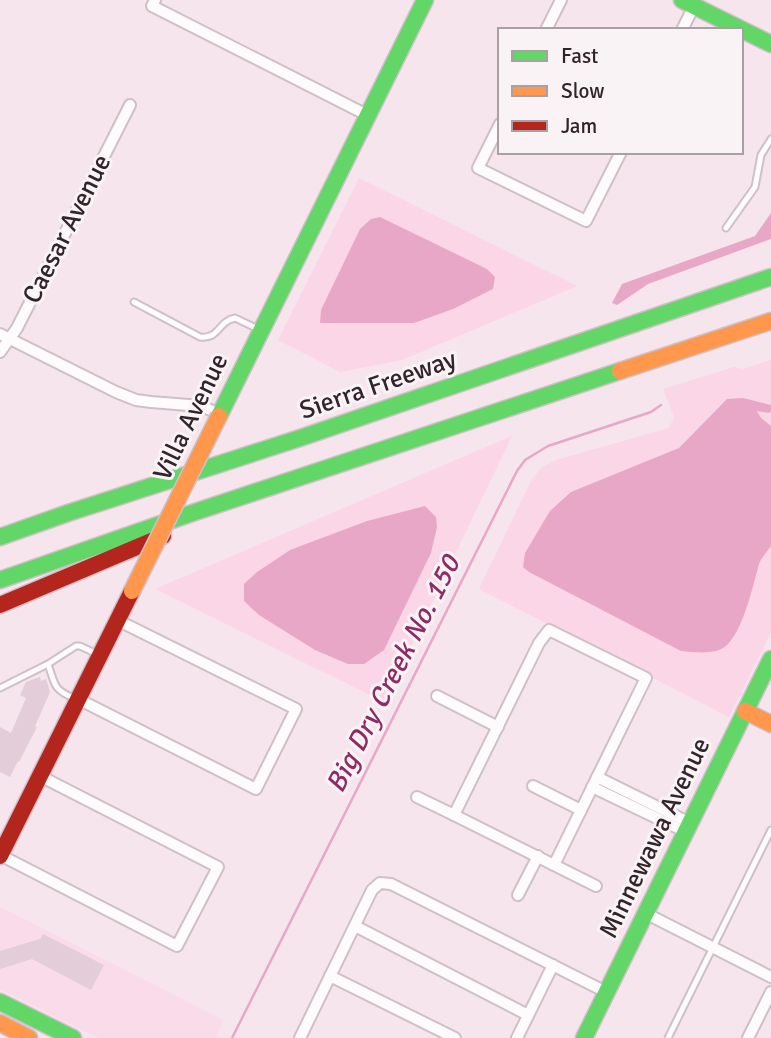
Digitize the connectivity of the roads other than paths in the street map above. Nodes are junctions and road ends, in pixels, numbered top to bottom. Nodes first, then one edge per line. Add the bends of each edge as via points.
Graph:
1 (561, 0) edge
2 (418, 2) edge
3 (154, 3) edge
4 (688, 3) edge
5 (547, 28) edge
6 (682, 28) edge
7 (739, 28) edge
8 (743, 30) edge
9 (771, 44) edge
10 (130, 105) dead end
11 (367, 115) junction
12 (498, 128) edge
13 (771, 139) edge
14 (620, 154) edge
15 (726, 228) dead end
16 (771, 277) edge
17 (134, 302) dead end
18 (771, 321) edge
19 (261, 330) junction
20 (4, 337) edge
21 (0, 352) edge
22 (219, 415) junction
23 (301, 477) junction
24 (68, 513) junction
25 (0, 527) edge
26 (0, 537) edge
27 (0, 580) edge
28 (0, 605) edge
29 (117, 620) junction
30 (100, 655) junction
31 (771, 659) edge
32 (48, 664) junction
33 (0, 688) edge
34 (437, 696) dead end
35 (78, 699) junction
36 (745, 711) junction
37 (771, 724) edge
38 (498, 727) junction
39 (40, 776) junction
40 (595, 782) junction
41 (533, 786) dead end
42 (417, 797) dead end
43 (581, 810) junction
44 (454, 815) junction
45 (687, 828) junction
46 (771, 830) edge
47 (0, 856) edge
48 (538, 856) junction
49 (554, 865) junction
50 (596, 886) dead end
51 (518, 895) dead end
52 (645, 913) junction
53 (355, 926) junction
54 (713, 947) junction
55 (553, 965) junction
56 (330, 976) junction
57 (771, 977) edge
58 (606, 992) junction
59 (771, 992) edge
60 (0, 1002) edge
61 (528, 1015) junction
62 (0, 1023) edge
63 (30, 1038) edge
64 (73, 1038) edge
65 (300, 1038) edge
66 (455, 1038) edge
67 (517, 1038) edge
68 (584, 1038) edge
69 (668, 1038) edge
70 (748, 1038) edge

1 - 5 street
2 - 11 main road, Villa Avenue
3 - 11 street
4 - 6 street
4 - 7 main road
8 - 9 main road
10 - 20 street, Caesar Avenue via 17,328
11 - 19 main road, Villa Avenue
12 - 14 street via 478,167 586,221
13 - 15 lane via 761,155 755,187
16 - 24 main road, Sierra Freeway
17 - 19 lane via 200,337 215,335 224,322 235,318
18 - 23 main road
19 - 22 main road, Villa Avenue
20 - 21 street, Caesar Avenue
20 - 22 street via 136,400 201,406
22 - 29 main road, Villa Avenue, bridge
23 - 27 main road
23 - 28 main road
24 - 25 main road
24 - 26 main road, Sierra Freeway
29 - 30 main road, Villa Avenue
29 - 35 street via 296,709 256,789
30 - 32 lane via 76,646
30 - 35 main road, Villa Avenue
31 - 36 main road, Minnewawa Avenue
32 - 33 lane
32 - 35 lane via 57,690
34 - 38 street
35 - 39 main road, Villa Avenue
36 - 37 main road
36 - 45 main road, Minnewawa Avenue
38 - 40 street via 549,630 646,678
38 - 44 street
39 - 47 main road, Villa Avenue
39 - 47 street via 218,867 177,946
40 - 43 street
40 - 45 street
41 - 43 street
42 - 44 street
43 - 49 street
44 - 48 street
45 - 52 main road, Minnewawa Avenue
46 - 54 lane
48 - 49 street
48 - 51 street
49 - 50 street
52 - 54 street
52 - 58 main road, Minnewawa Avenue
53 - 55 street via 372,890 380,883 391,884
53 - 56 street
53 - 61 street
54 - 57 street
54 - 69 lane
55 - 58 street
55 - 61 street
56 - 65 street
56 - 66 street
58 - 68 main road, Minnewawa Avenue
59 - 70 street
60 - 64 main road
61 - 67 street
62 - 63 main road

